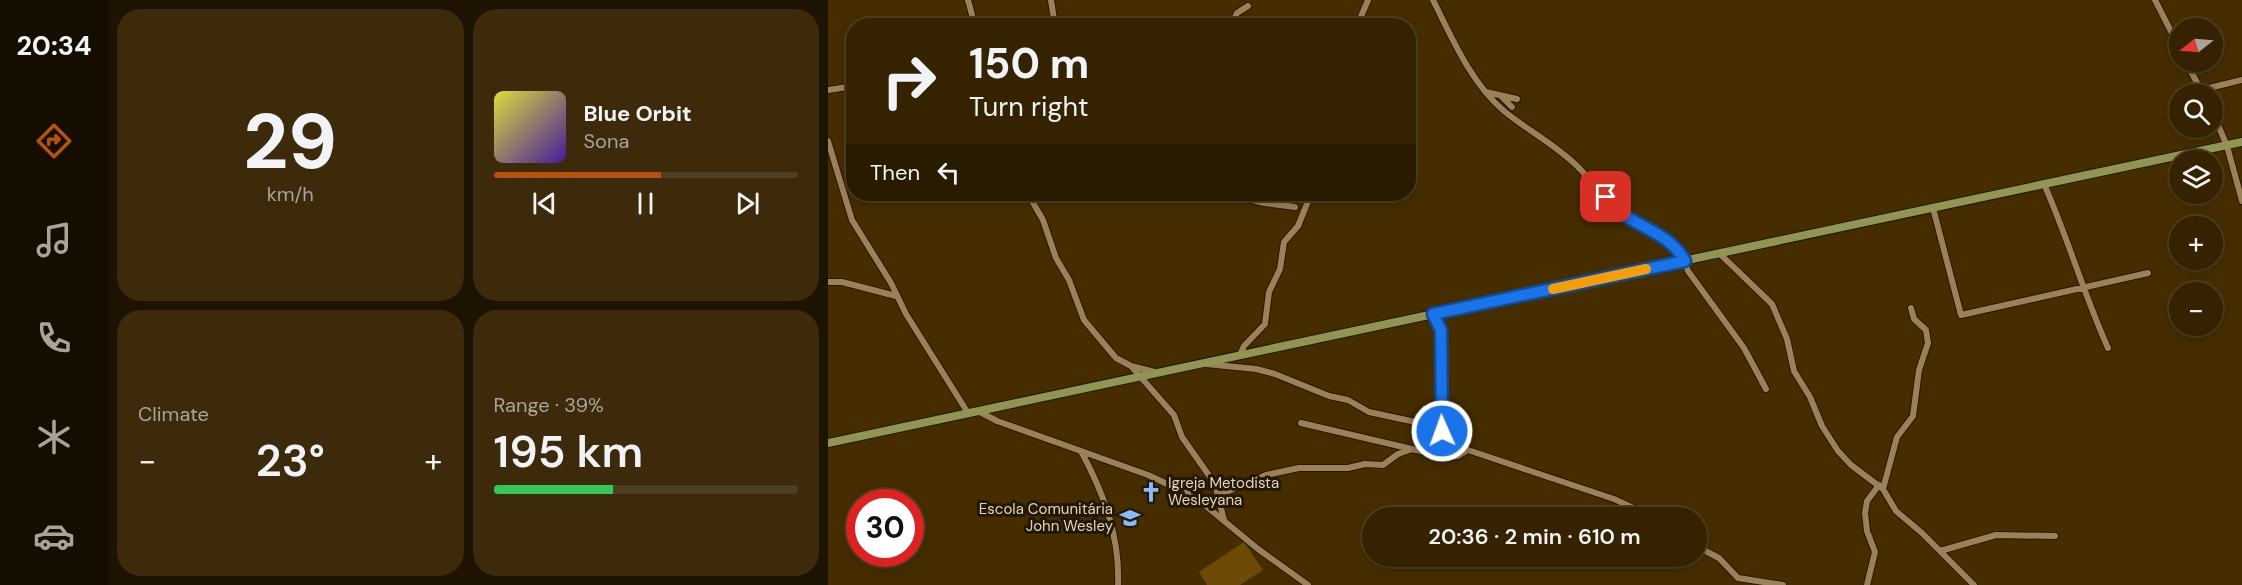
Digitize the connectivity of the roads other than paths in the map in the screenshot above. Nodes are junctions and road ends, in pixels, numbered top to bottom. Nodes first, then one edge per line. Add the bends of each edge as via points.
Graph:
1 (968, 0) edge
2 (1051, 0) edge
3 (1368, 0) edge
4 (1434, 0) edge
5 (2155, 0) edge
6 (1248, 6) dead end
7 (973, 18) edge
8 (1054, 18) edge
9 (1235, 18) edge
10 (1360, 18) edge
11 (2169, 27) edge
12 (2242, 80) edge
13 (2223, 86) edge
14 (846, 87) edge
15 (828, 90) edge
16 (1486, 92) junction
17 (1501, 96) junction
18 (1517, 99) dead end
19 (1512, 107) dead end
20 (2223, 137) edge
21 (828, 141) edge
22 (2242, 142) edge
23 (2227, 146) junction
24 (2044, 184) junction
25 (846, 200) edge
26 (846, 201) edge
27 (1032, 201) edge
28 (1263, 201) edge
29 (1308, 201) edge
30 (2242, 201) edge
31 (1294, 207) dead end
32 (1933, 208) junction
33 (1719, 254) junction
34 (1684, 261) junction
35 (2148, 273) dead end
36 (828, 282) edge
37 (2084, 287) junction
38 (896, 296) junction
39 (1911, 308) dead end
40 (1433, 314) junction
41 (2108, 348) dead end
42 (1240, 355) junction
43 (1202, 363) junction
44 (1131, 366) junction
45 (1149, 376) junction
46 (1766, 388) dead end
47 (978, 411) junction
48 (968, 413) junction
49 (1301, 423) dead end
50 (1442, 431) junction
51 (828, 443) edge
52 (1412, 449) junction
53 (1468, 450) junction
54 (1082, 452) junction
55 (1881, 487) junction
56 (1217, 496) junction
57 (1631, 507) edge
58 (1224, 520) junction
59 (2055, 536) dead end
60 (1940, 551) junction
61 (1707, 552) edge
62 (1118, 585) edge
63 (1308, 585) edge
64 (1783, 585) edge
65 (1867, 585) edge
66 (1974, 585) edge

1 - 7 street
2 - 8 street
3 - 10 street
4 - 16 street via 1450,37
5 - 11 street
6 - 9 street
12 - 13 street
14 - 15 street
16 - 17 street
16 - 34 street via 1502,110 1579,167 1618,212 1668,239
17 - 18 street
17 - 19 street
20 - 23 street
21 - 25 street
22 - 23 street
23 - 24 street
23 - 30 street
24 - 32 street
24 - 37 street
26 - 38 street via 852,220
27 - 44 street via 1084,320 1116,358
28 - 31 street
29 - 42 street via 1284,242 1280,269 1269,292 1265,324
32 - 33 street
32 - 37 street via 1960,315
33 - 34 street
33 - 55 street via 1772,304 1787,339 1794,371 1831,441 1851,465
34 - 40 street
34 - 46 street
35 - 37 street
36 - 38 street
37 - 41 street
38 - 48 street
39 - 55 street via 1914,319 1926,330 1928,343 1919,370 1913,416 1897,436
40 - 42 street
40 - 50 street via 1441,330
42 - 43 street
43 - 45 street
43 - 50 street via 1275,374 1348,400 1369,412
44 - 45 street
44 - 45 street
45 - 47 street
45 - 56 street via 1174,415 1182,437 1215,484
47 - 48 street
47 - 54 street
48 - 51 street
49 - 52 street
50 - 53 street
52 - 53 street via 1453,457
52 - 56 street via 1383,465 1299,468 1266,475
53 - 57 street
54 - 58 street via 1195,497
54 - 62 street via 1109,517 1117,548
55 - 60 street via 1896,511
55 - 65 street via 1865,507 1865,524 1875,552
56 - 58 street
58 - 63 street
59 - 60 street via 1996,535
60 - 66 street
61 - 64 street via 1719,558 1738,579

